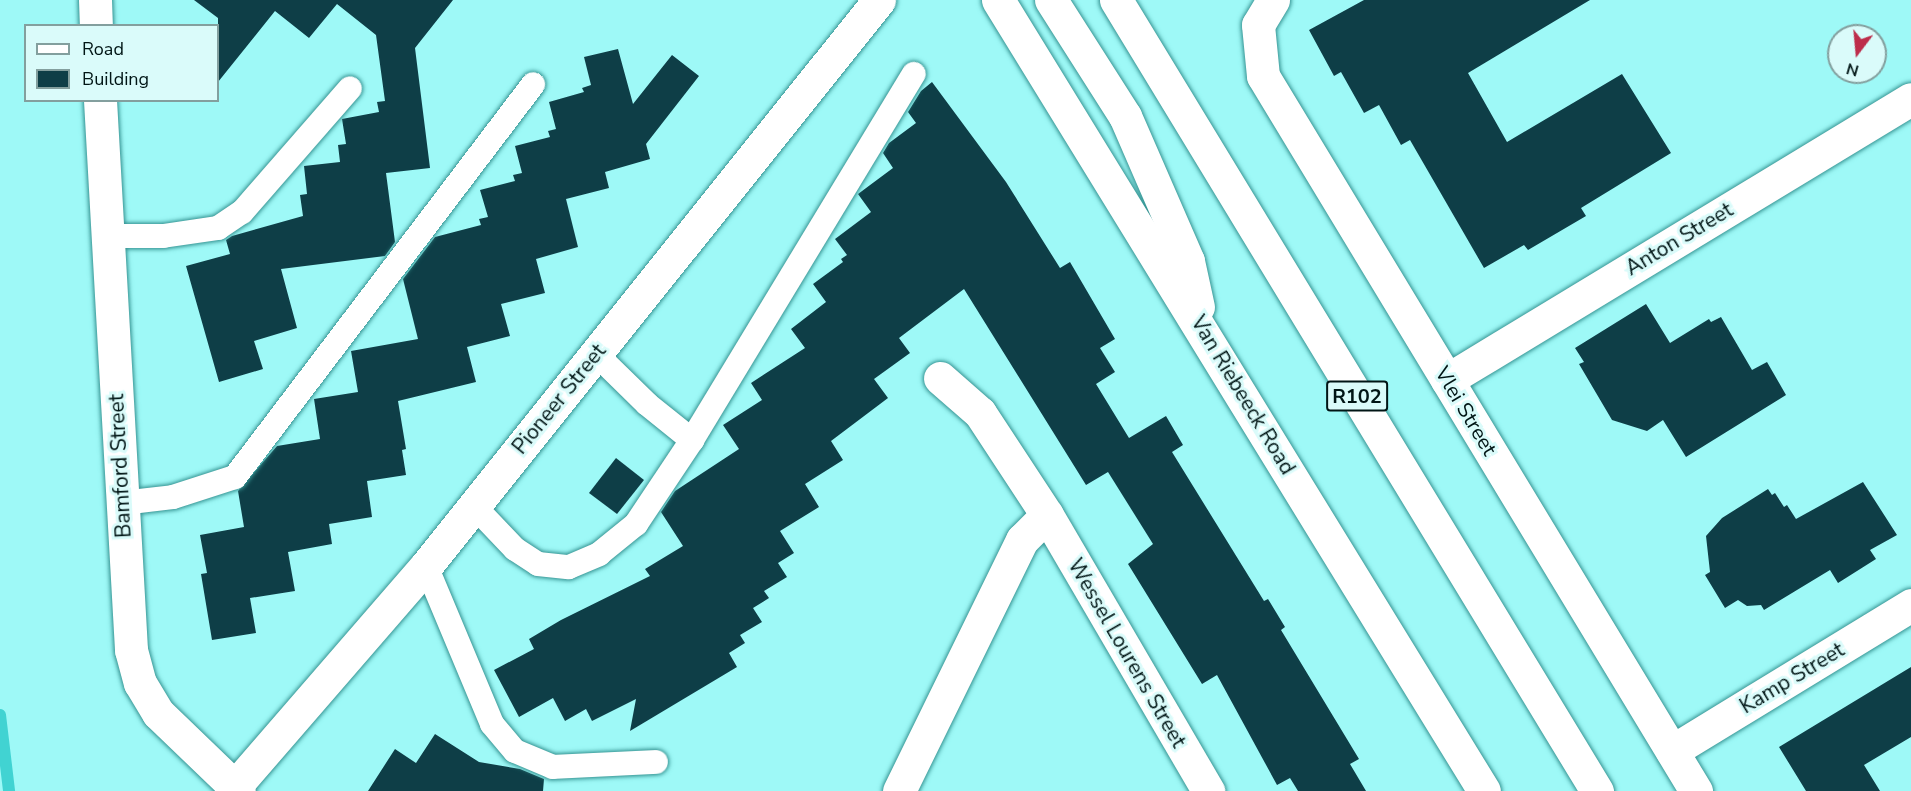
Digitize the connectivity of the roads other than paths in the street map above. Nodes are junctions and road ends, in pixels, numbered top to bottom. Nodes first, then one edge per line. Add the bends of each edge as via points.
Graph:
1 (95, 0) edge
2 (879, 0) edge
3 (998, 0) edge
4 (1051, 0) edge
5 (1116, 0) edge
6 (1265, 12) edge
7 (96, 24) edge
8 (914, 74) dead end
9 (533, 84) dead end
10 (350, 88) dead end
11 (1911, 99) edge
12 (100, 102) edge
13 (107, 236) junction
14 (1203, 330) junction
15 (596, 354) junction
16 (940, 378) dead end
17 (1447, 380) junction
18 (692, 440) junction
19 (122, 503) junction
20 (474, 506) junction
21 (1047, 515) junction
22 (426, 566) junction
23 (1911, 605) edge
24 (1672, 751) junction
25 (656, 762) dead end
26 (235, 790) edge
27 (899, 791) edge
28 (1208, 791) edge
29 (1484, 791) edge
30 (1598, 791) edge
31 (1696, 791) edge

1 - 7 street
2 - 15 street, Pioneer Street
3 - 14 street, Van Riebeeck Road
4 - 14 street via 1125,116 1188,261
5 - 30 street, R102
6 - 17 street, Vlei Street via 1263,76
8 - 18 lane
9 - 19 lane via 235,477 173,497
10 - 13 lane via 242,212 218,228 163,236
11 - 17 street, Anton Street
12 - 13 street, Bamford Street
13 - 19 street, Bamford Street
14 - 29 street, Van Riebeeck Road
15 - 18 lane via 647,404
15 - 20 street, Pioneer Street
16 - 21 street, Wessel Lourens Street via 980,413
17 - 24 street, Vlei Street
18 - 20 lane via 636,524 599,554 569,567 538,564 515,549
19 - 26 street, Bamford Street via 130,650 140,683 158,713
20 - 22 street, Pioneer Street
21 - 27 street via 1022,540
21 - 28 street, Wessel Lourens Street
22 - 25 lane via 492,724 515,751 533,762 553,767
22 - 26 street, Pioneer Street
23 - 24 street, Kamp Street
24 - 31 street, Vlei Street

